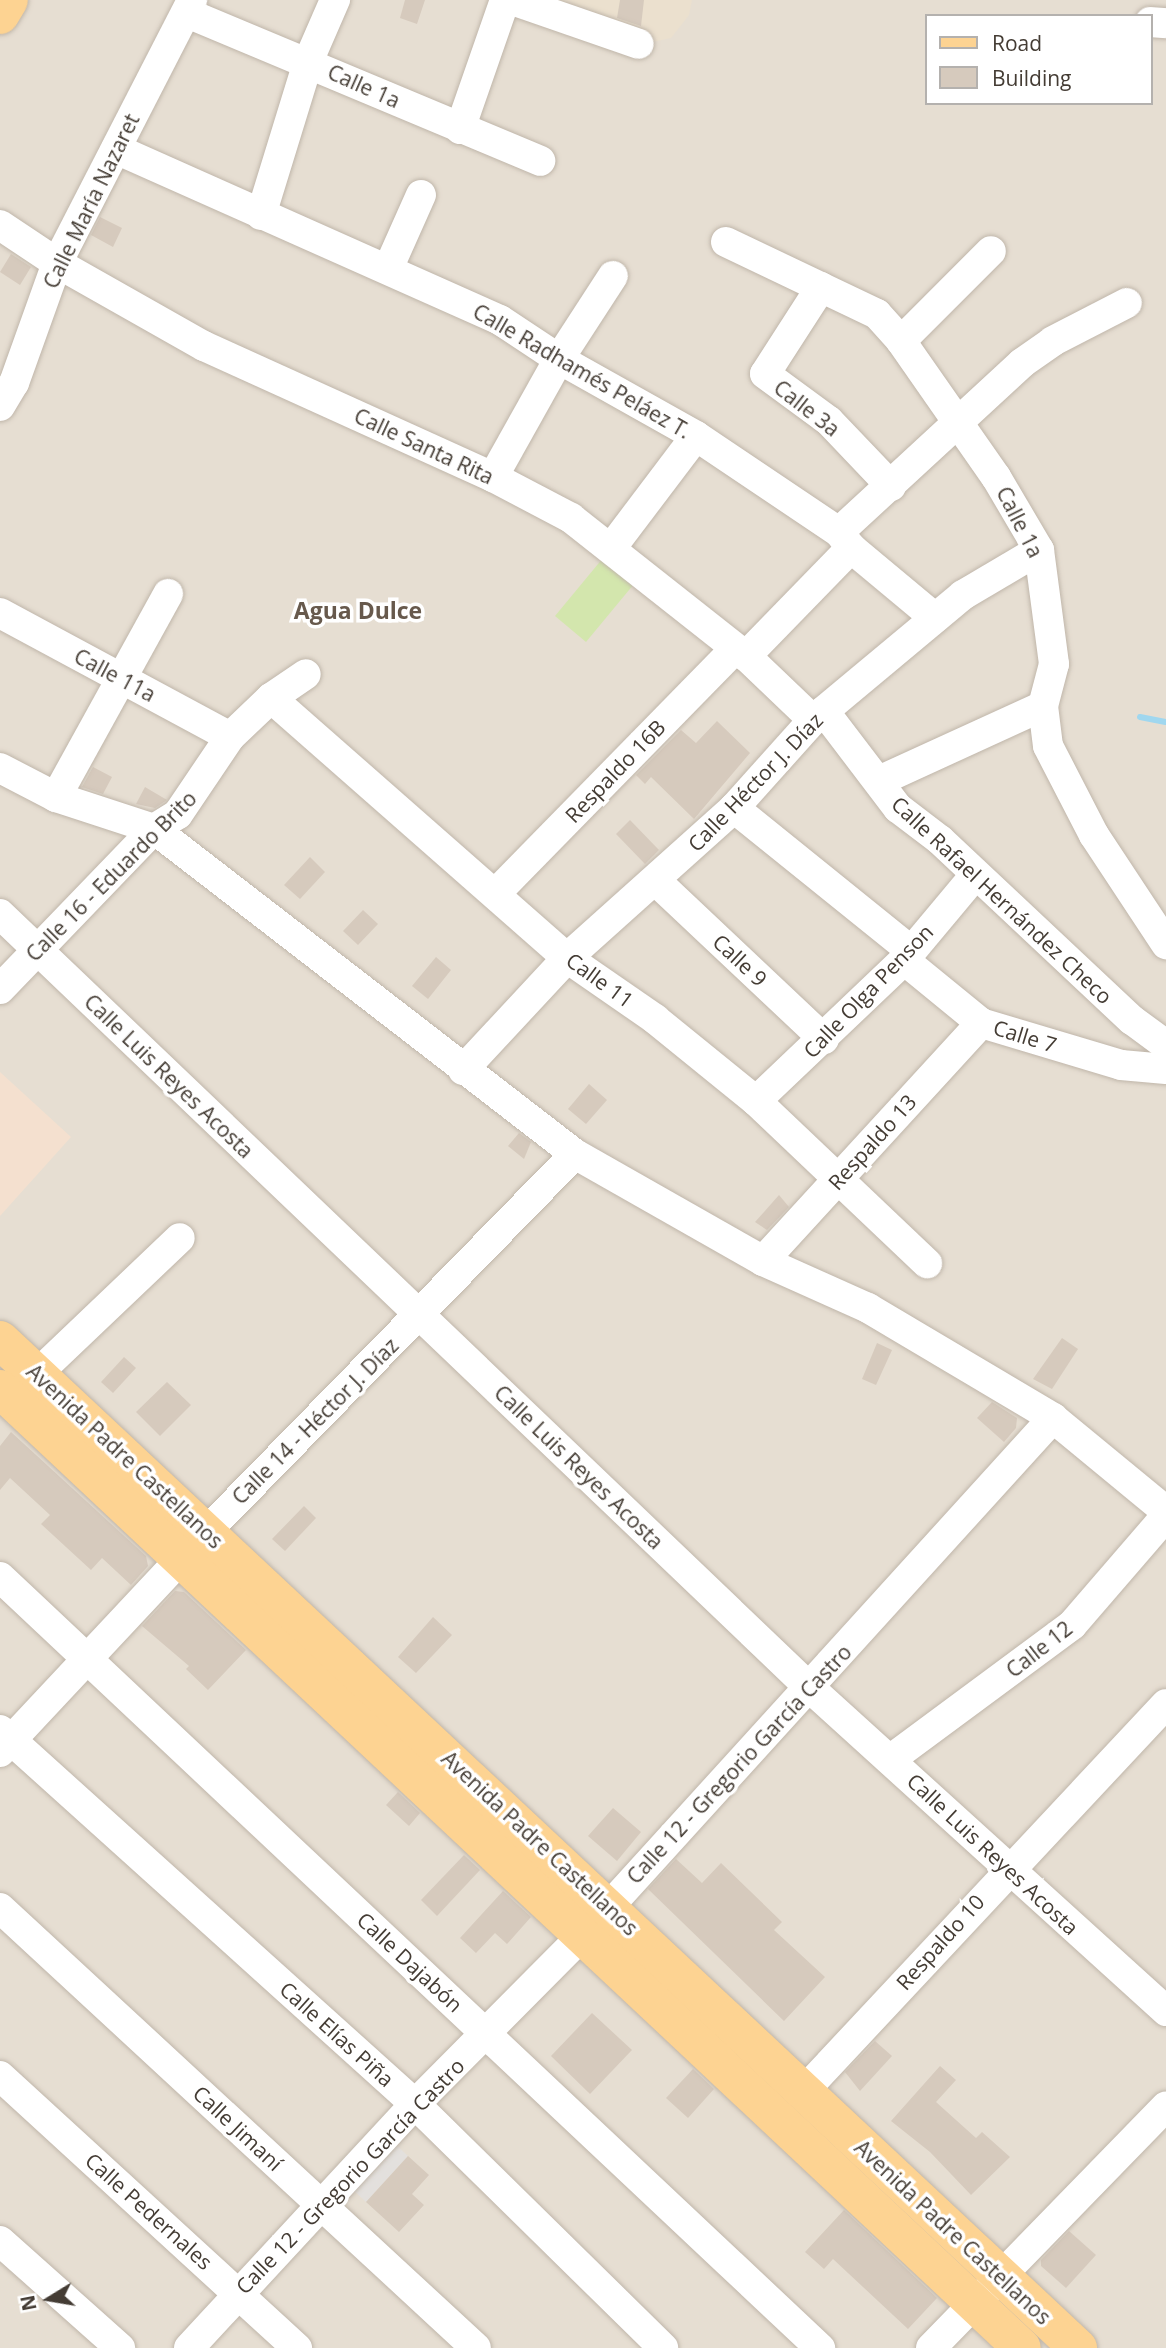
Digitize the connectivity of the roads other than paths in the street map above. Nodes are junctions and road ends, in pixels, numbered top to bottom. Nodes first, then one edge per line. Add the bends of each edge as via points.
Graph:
1 (9, 0) edge
2 (335, 0) edge
3 (505, 0) edge
4 (512, 0) edge
5 (189, 7) edge
6 (0, 15) edge
7 (639, 44) dead end
8 (307, 62) junction
9 (460, 129) junction
10 (116, 149) junction
11 (540, 161) dead end
12 (421, 195) dead end
13 (261, 215) junction
14 (0, 225) edge
15 (726, 242) dead end
16 (991, 251) dead end
17 (57, 263) junction
18 (388, 269) junction
19 (612, 276) dead end
20 (821, 288) junction
21 (1127, 303) dead end
22 (901, 341) junction
23 (559, 359) junction
24 (0, 406) edge
25 (958, 425) junction
26 (696, 436) junction
27 (493, 477) junction
28 (891, 486) junction
29 (845, 540) junction
30 (612, 547) junction
31 (1039, 550) junction
32 (168, 594) dead end
33 (0, 613) edge
34 (935, 618) junction
35 (740, 653) junction
36 (306, 674) dead end
37 (122, 679) junction
38 (271, 698) junction
39 (1044, 706) junction
40 (818, 715) junction
41 (230, 737) junction
42 (0, 768) edge
43 (879, 781) junction
44 (56, 797) junction
45 (734, 808) junction
46 (154, 828) junction
47 (975, 875) junction
48 (655, 880) junction
49 (497, 892) junction
50 (0, 914) edge
51 (1166, 944) edge
52 (37, 950) junction
53 (907, 956) junction
54 (567, 958) junction
55 (0, 989) edge
56 (981, 1023) junction
57 (824, 1039) junction
58 (1166, 1045) edge
59 (1166, 1069) edge
60 (463, 1070) junction
61 (756, 1101) junction
62 (575, 1154) junction
63 (839, 1180) junction
64 (180, 1238) dead end
65 (763, 1261) junction
66 (927, 1263) dead end
67 (420, 1315) junction
68 (0, 1340) edge
69 (37, 1374) junction
70 (0, 1389) edge
71 (1053, 1418) junction
72 (1166, 1511) edge
73 (1166, 1516) edge
74 (195, 1545) junction
75 (0, 1577) edge
76 (88, 1658) junction
77 (810, 1688) junction
78 (1166, 1704) edge
79 (4, 1741) edge
80 (891, 1759) junction
81 (1007, 1869) junction
82 (0, 1908) edge
83 (596, 1920) junction
84 (1166, 2011) edge
85 (487, 2035) junction
86 (0, 2076) edge
87 (803, 2092) junction
88 (415, 2104) junction
89 (1166, 2106) edge
90 (321, 2206) junction
91 (0, 2241) edge
92 (1002, 2277) junction
93 (239, 2292) junction
94 (975, 2304) junction
95 (120, 2348) edge
96 (189, 2348) edge
97 (296, 2348) edge
98 (476, 2348) edge
99 (663, 2348) edge
100 (820, 2348) edge
101 (931, 2348) edge
102 (1022, 2348) edge
103 (1078, 2348) edge

1 - 6 main road
2 - 8 street
3 - 9 street
4 - 7 street
5 - 8 street, Calle 1a
5 - 10 street, Calle María Nazaret
8 - 9 street, Calle 1a
8 - 13 street
9 - 11 street, Calle 1a
10 - 13 street, Calle Radhamés Peláez T.
10 - 17 street, Calle María Nazaret
12 - 18 street
13 - 18 street, Calle Radhamés Peláez T. via 324,237
14 - 17 street, Calle Santa Rita
15 - 20 street, Calle 1a
16 - 22 street
17 - 24 street, Calle María Nazaret via 14,383
17 - 27 street, Calle Santa Rita via 204,346
18 - 23 street, Calle Radhamés Peláez T. via 500,320
19 - 23 street
20 - 22 street, Calle 1a via 877,314
20 - 28 street, Calle 3a via 765,374 829,421
21 - 25 street, Respaldo 16B via 1053,341 1022,363
22 - 25 street, Calle 1a
23 - 26 street, Calle Radhamés Peláez T.
23 - 27 street
25 - 28 street, Respaldo 16B
25 - 31 street, Calle 1a via 996,477
26 - 29 street, Calle Radhamés Peláez T.
26 - 30 street
27 - 30 street, Calle Santa Rita via 571,518
28 - 29 street, Respaldo 16B
29 - 34 street, Calle Radhamés Peláez T.
29 - 35 street, Respaldo 16B
30 - 35 street, Calle Santa Rita
31 - 34 street, Calle Héctor J. Díaz via 963,595
31 - 39 street, Calle 1a via 1054,664
32 - 37 street
33 - 37 street, Calle 11a
34 - 40 street, Calle Héctor J. Díaz
35 - 40 street, Calle Santa Rita
35 - 49 street, Respaldo 16B
36 - 38 street, Calle 16 - Eduardo Brito
37 - 41 street, Calle 11a
37 - 44 street
38 - 41 street, Calle 16 - Eduardo Brito
38 - 49 street, Calle 11
39 - 43 street
39 - 51 street, Calle 1a via 1048,746 1067,784 1094,835
40 - 43 street, Calle Rafael Hernández Checo
40 - 45 street, Calle Héctor J. Díaz
41 - 46 street, Calle 16 - Eduardo Brito via 178,814
42 - 44 street
43 - 47 street, Calle Rafael Hernández Checo via 898,808
44 - 46 street
45 - 48 street, Calle Héctor J. Díaz
45 - 53 street, Calle 7
46 - 52 street, Calle 16 - Eduardo Brito
46 - 60 street
47 - 53 street, Calle Olga Penson
47 - 58 street, Calle Rafael Hernández Checo via 1132,1020
48 - 54 street, Calle Héctor J. Díaz
48 - 57 street, Calle 9
49 - 54 street, Calle 11
50 - 52 street, Calle Luis Reyes Acosta
52 - 55 street, Calle 16 - Eduardo Brito
52 - 67 street, Calle Luis Reyes Acosta
53 - 56 street, Calle 7
53 - 57 street, Calle Olga Penson
54 - 60 street, Calle Héctor J. Díaz
54 - 61 street, Calle 11 via 655,1019
56 - 59 street, Calle 7 via 1121,1065
56 - 63 street, Respaldo 13
57 - 61 street, Calle Olga Penson
60 - 62 street
61 - 63 street, Calle 11
62 - 65 street
62 - 67 street, Calle 14 - Héctor J. Díaz
63 - 65 street, Respaldo 13
63 - 66 street, Calle 11
64 - 69 street
65 - 71 street via 868,1308
67 - 74 street, Calle 14 - Héctor J. Díaz
67 - 77 street, Calle Luis Reyes Acosta
68 - 69 main road, Avenida Padre Castellanos
69 - 74 main road, Avenida Padre Castellanos
70 - 74 main road, Avenida Padre Castellanos
71 - 72 street
71 - 77 street, Calle 12 - Gregorio García Castro
73 - 80 street, Calle 12 via 1072,1625
74 - 76 street, Calle 14 - Héctor J. Díaz
74 - 83 main road, Avenida Padre Castellanos via 440,1804
75 - 76 street, Calle Dajabón
76 - 79 street, Calle 14 - Héctor J. Díaz
76 - 85 street, Calle Dajabón
77 - 80 street, Calle Luis Reyes Acosta
77 - 83 street, Calle 12 - Gregorio García Castro
78 - 81 street, Respaldo 10
79 - 88 street, Calle Elías Piña
80 - 81 street, Calle Luis Reyes Acosta
81 - 84 street, Calle Luis Reyes Acosta
81 - 87 street, Respaldo 10
82 - 90 street, Calle Jimaní
83 - 85 street, Calle 12 - Gregorio García Castro
83 - 87 main road, Avenida Padre Castellanos
83 - 94 main road, Avenida Padre Castellanos
85 - 88 street, Calle 12 - Gregorio García Castro
85 - 100 street, Calle Dajabón
86 - 93 street, Calle Pedernales
87 - 92 main road, Avenida Padre Castellanos
88 - 90 street, Calle 12 - Gregorio García Castro
88 - 99 street, Calle Elías Piña
89 - 92 street
90 - 93 street, Calle 12 - Gregorio García Castro
90 - 98 street, Calle Jimaní
91 - 95 street
92 - 94 street
92 - 103 main road, Avenida Padre Castellanos
93 - 96 street, Calle 12 - Gregorio García Castro
93 - 97 street, Calle Pedernales
94 - 101 street
94 - 102 main road, Avenida Padre Castellanos

